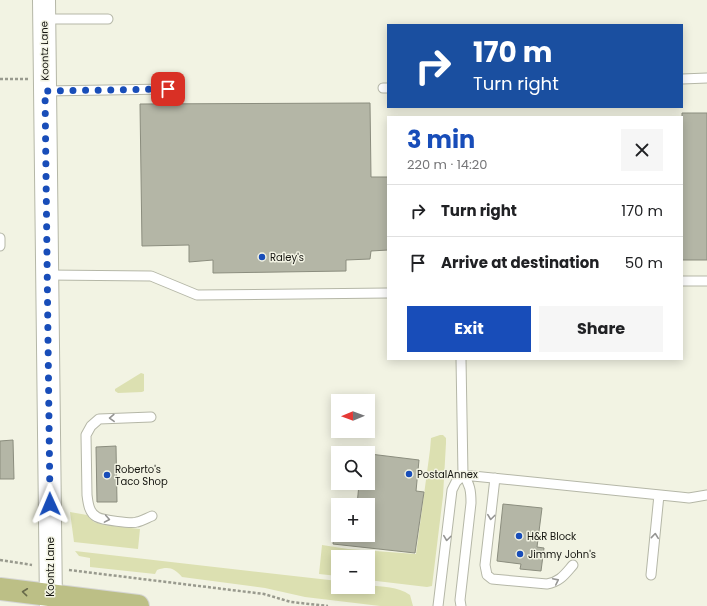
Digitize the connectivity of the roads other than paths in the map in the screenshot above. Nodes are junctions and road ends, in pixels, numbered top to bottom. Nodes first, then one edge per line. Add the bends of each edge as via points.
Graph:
1 (44, 9) edge
2 (108, 19) dead end
3 (707, 78) edge
4 (683, 79) edge
5 (36, 85) junction
6 (168, 89) dead end
7 (0, 238) edge
8 (0, 246) edge
9 (47, 275) junction
10 (683, 281) edge
11 (707, 281) edge
12 (387, 293) edge
13 (461, 360) edge
14 (151, 417) dead end
15 (463, 475) junction
16 (495, 478) junction
17 (659, 495) junction
18 (707, 495) edge
19 (152, 516) dead end
20 (573, 565) dead end
21 (651, 575) dead end
22 (0, 589) edge
23 (50, 600) edge
24 (138, 606) edge
25 (438, 606) edge
26 (461, 606) edge

1 - 2 lane
1 - 5 street, Koontz Lane
3 - 4 lane
5 - 6 lane
5 - 9 street, Koontz Lane
7 - 8 lane
9 - 12 lane via 151,276 197,295
9 - 23 street, Koontz Lane
10 - 11 lane
13 - 15 lane
14 -> 19 lane via 98,419 86,435 88,505 96,517 136,523
15 - 16 lane
15 -> 25 lane via 452,490
15 - 26 lane via 471,490 471,503
16 - 17 lane
16 -> 20 lane via 485,565 487,575 492,579 547,584 562,578
17 - 18 lane via 689,498
21 -> 17 lane
23 -> 22 main road
23 - 24 main road

